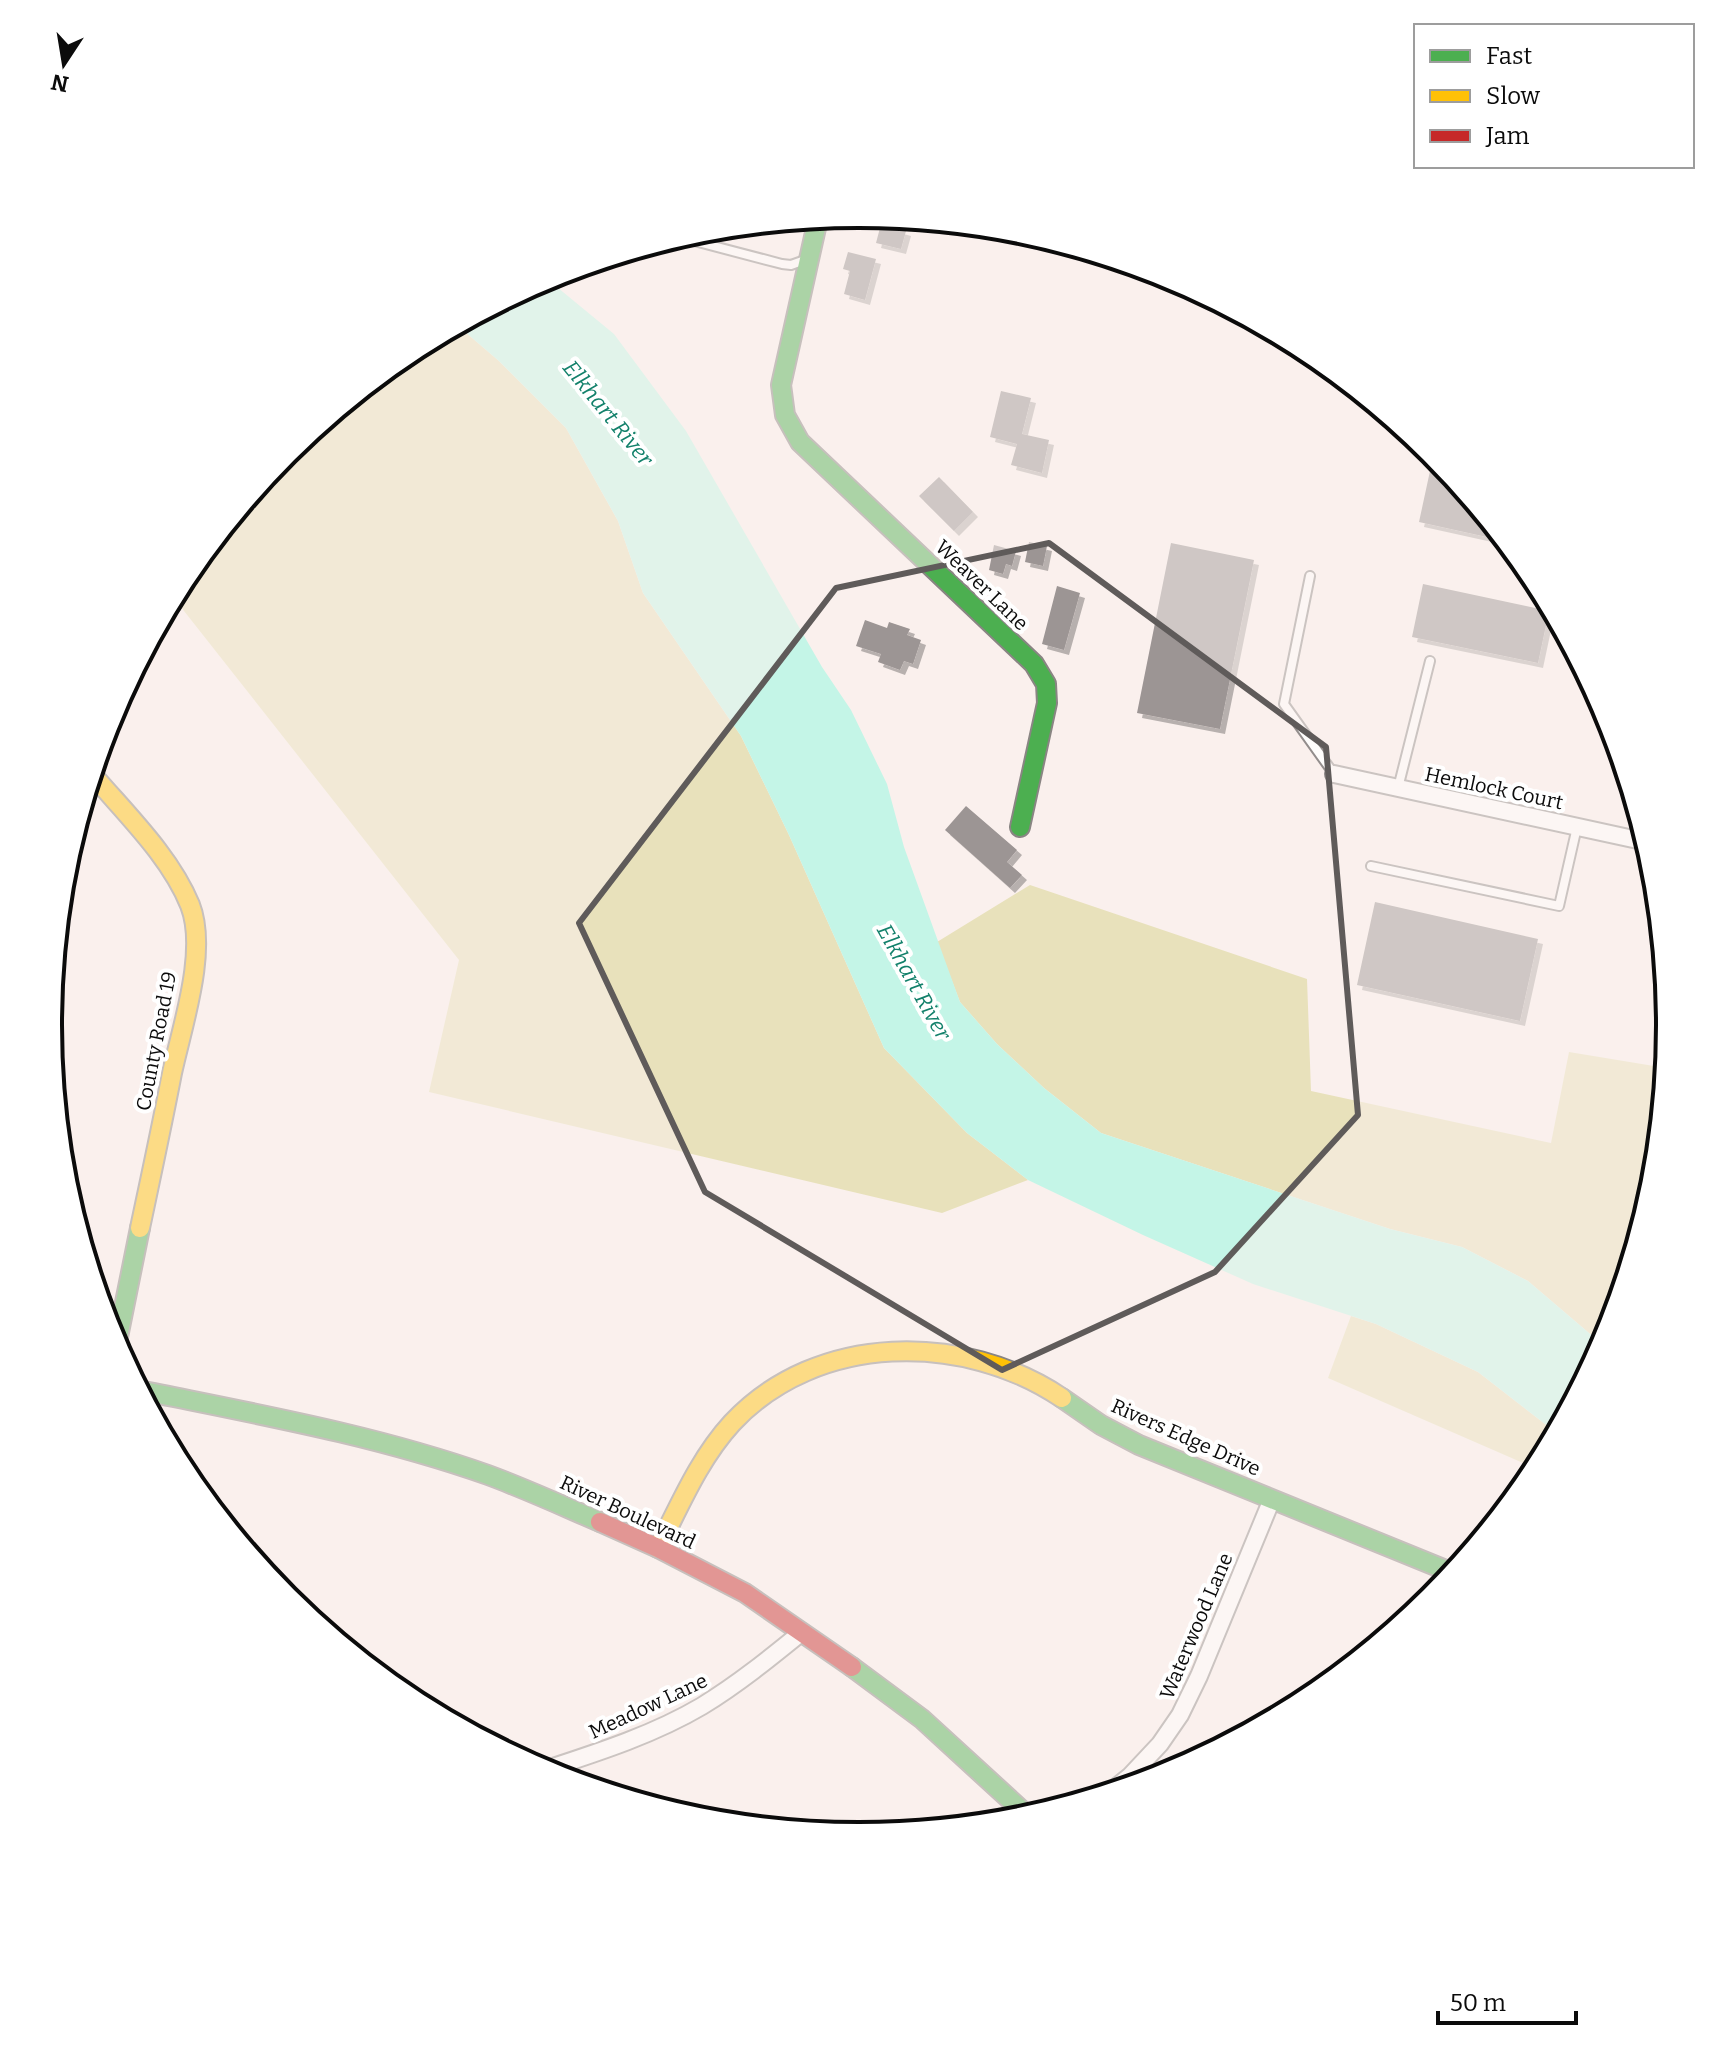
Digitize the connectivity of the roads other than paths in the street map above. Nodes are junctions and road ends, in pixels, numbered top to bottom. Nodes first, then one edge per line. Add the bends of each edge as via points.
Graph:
1 (816, 230) edge
2 (705, 244) edge
3 (809, 259) junction
4 (1310, 576) dead end
5 (1430, 661) dead end
6 (1334, 774) joint
7 (100, 784) edge
8 (1398, 789) junction
9 (1577, 826) junction
10 (1020, 827) dead end
11 (1634, 839) edge
12 (1371, 866) dead end
13 (121, 1324) edge
14 (152, 1393) edge
15 (1272, 1499) junction
16 (658, 1548) junction
17 (1442, 1568) edge
18 (802, 1632) junction
19 (561, 1764) edge
20 (1132, 1774) edge
21 (1017, 1806) edge

1 - 3 street
2 - 3 lane via 782,264
3 - 10 street, Weaver Lane via 781,385 784,416 800,442 1034,664 1046,684 1047,703
4 - 6 lane via 1284,704
5 - 8 lane
6 - 8 street, Hemlock Court
7 - 13 street, County Road 19 via 178,882 194,920 196,942
8 - 9 street, Hemlock Court
9 - 11 street, Hemlock Court
9 - 12 lane via 1559,906
14 - 16 street, River Boulevard via 432,1457 542,1496
15 - 16 street, Rivers Edge Drive via 1139,1445 1009,1369 969,1355 893,1350 818,1366 760,1397 707,1455
15 - 17 street, Rivers Edge Drive
15 - 20 street, Waterwood Lane via 1180,1715
16 - 18 street, River Boulevard via 745,1593
18 - 19 street, Meadow Lane via 700,1707
18 - 21 street, River Boulevard via 922,1719

